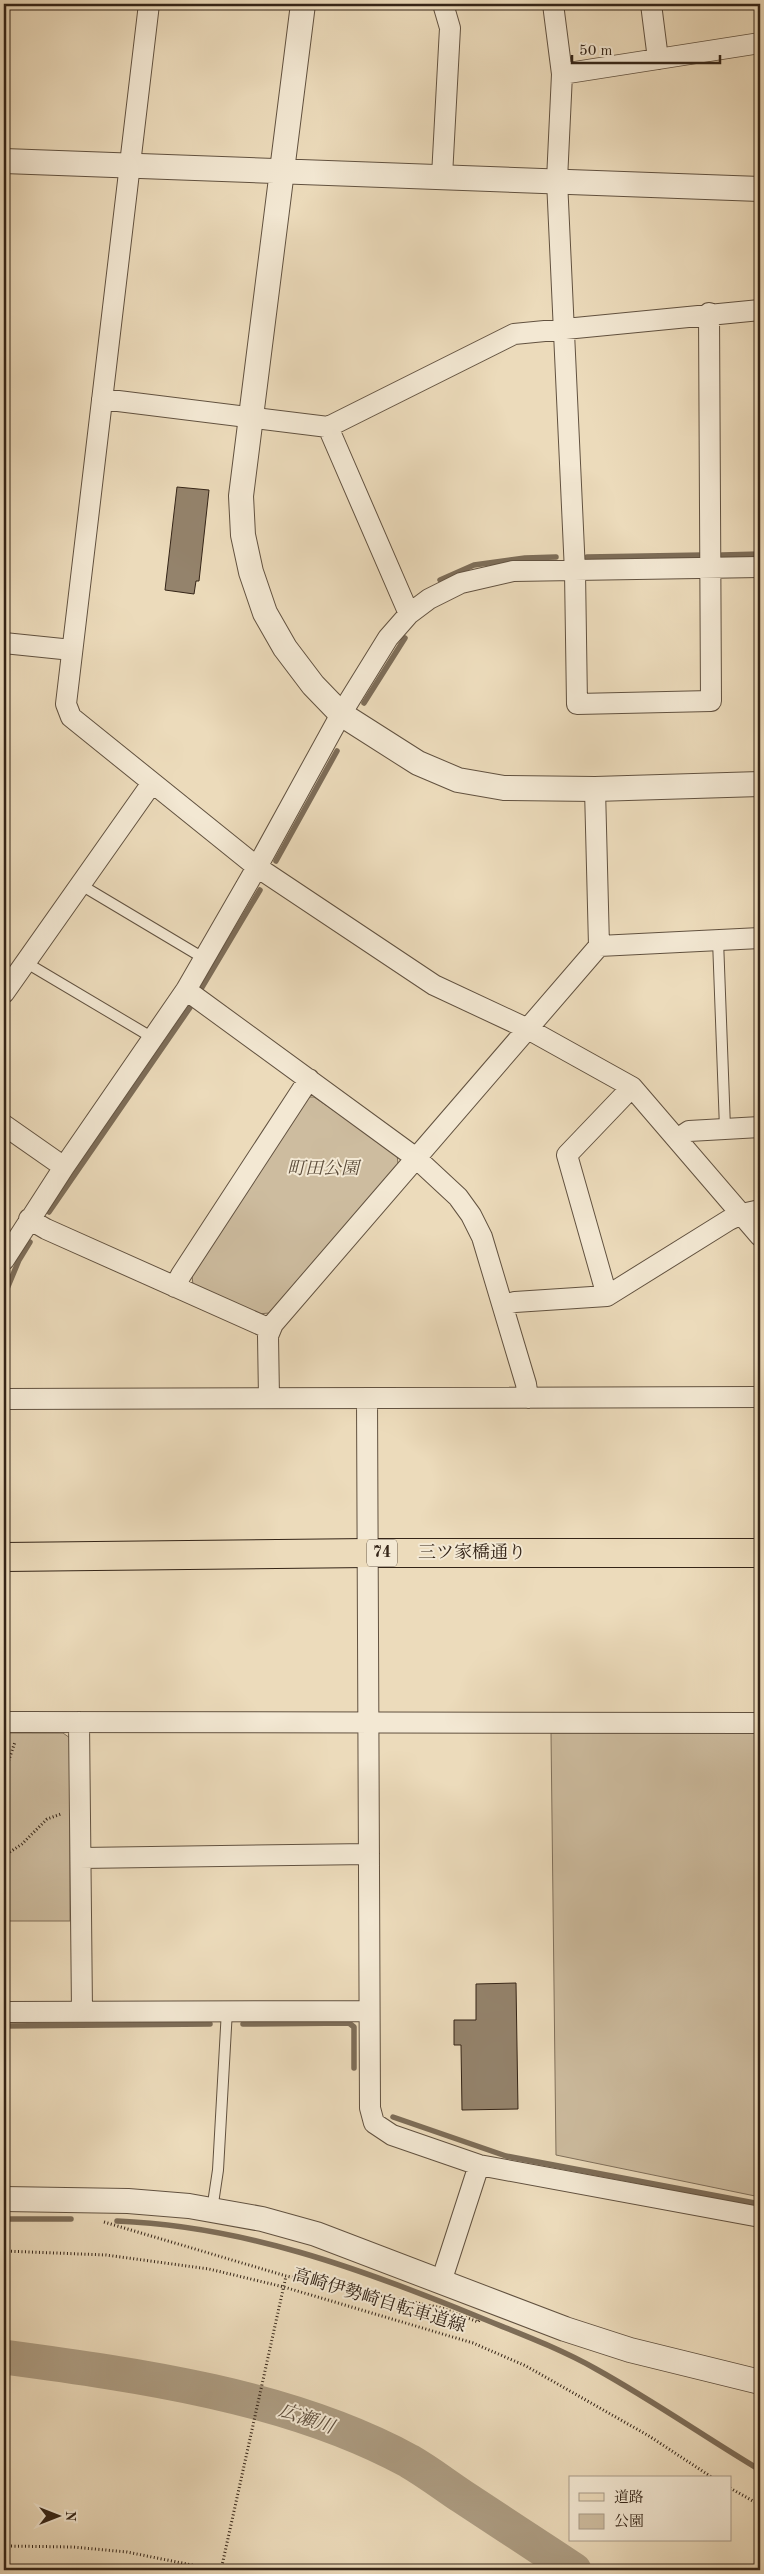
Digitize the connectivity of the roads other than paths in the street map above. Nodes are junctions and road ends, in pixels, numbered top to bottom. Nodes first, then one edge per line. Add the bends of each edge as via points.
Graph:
1 (149, 4) edge
2 (303, 4) edge
3 (443, 4) edge
4 (553, 4) edge
5 (651, 4) edge
6 (760, 43) edge
7 (658, 59) junction
8 (562, 74) junction
9 (4, 161) edge
10 (130, 165) junction
11 (282, 170) junction
12 (442, 176) junction
13 (557, 180) junction
14 (760, 189) edge
15 (760, 310) edge
16 (709, 313) junction
17 (563, 329) junction
18 (102, 399) junction
19 (250, 416) junction
20 (328, 427) junction
21 (760, 567) edge
22 (710, 568) junction
23 (575, 572) junction
24 (409, 614) junction
25 (4, 642) edge
26 (72, 650) junction
27 (340, 714) junction
28 (152, 783) junction
29 (760, 784) edge
30 (595, 789) junction
31 (257, 867) junction
32 (81, 885) junction
33 (760, 938) edge
34 (718, 940) junction
35 (599, 946) junction
36 (205, 959) junction
37 (25, 962) junction
38 (186, 990) junction
39 (4, 993) edge
40 (526, 1028) junction
41 (153, 1038) junction
42 (309, 1078) junction
43 (632, 1087) junction
44 (4, 1125) edge
45 (760, 1127) edge
46 (726, 1128) junction
47 (677, 1139) junction
48 (416, 1158) junction
49 (64, 1168) junction
50 (751, 1212) edge
51 (29, 1219) junction
52 (760, 1236) edge
53 (4, 1260) edge
54 (175, 1287) junction
55 (608, 1296) junction
56 (502, 1305) junction
57 (270, 1329) junction
58 (760, 1397) edge
59 (269, 1398) junction
60 (528, 1398) junction
61 (4, 1399) edge
62 (367, 1399) junction
63 (368, 1553) junction
64 (760, 1553) edge
65 (4, 1557) edge
66 (4, 1722) edge
67 (79, 1722) junction
68 (368, 1723) junction
69 (760, 1723) edge
70 (369, 1854) junction
71 (81, 1858) junction
72 (82, 2010) junction
73 (227, 2010) junction
74 (369, 2011) junction
75 (4, 2012) edge
76 (479, 2165) junction
77 (4, 2199) edge
78 (212, 2210) junction
79 (760, 2217) edge
80 (441, 2282) junction
81 (760, 2382) edge

1 - 10 street
2 - 11 street
3 - 12 street via 450,28
4 - 8 street
5 - 7 street
6 - 7 street
7 - 8 street
8 - 13 street
9 - 10 street
10 - 11 street
10 - 18 street
11 - 12 street
11 - 19 street
12 - 13 street
13 - 14 street
13 - 17 street
15 - 16 street
16 - 17 street
16 - 22 street
17 - 20 street via 514,334
17 - 23 street
18 - 19 street
18 - 26 street
19 - 20 street
19 - 27 street via 241,496 243,535 251,572 265,613 285,648
20 - 24 street
21 - 22 street
22 - 23 street
22 - 23 street via 711,701 577,704
23 - 24 street via 513,571 462,583 429,599
24 - 27 street via 388,638
25 - 26 street
26 - 28 street via 67,712
27 - 30 street via 418,763 458,780 504,788
27 - 31 street
28 - 31 street
28 - 32 street
29 - 30 street
30 - 35 street
31 - 36 street
31 - 40 street via 434,985
32 - 36 lane
32 - 37 street
33 - 34 street
34 - 35 street
34 - 46 lane
35 - 40 street
36 - 38 street
37 - 39 street
37 - 41 lane
38 - 41 street
38 - 42 street
40 - 43 street
40 - 48 street
41 - 49 street
42 - 48 street
42 - 54 street
43 - 47 street
43 - 55 street via 567,1155
44 - 49 street
45 - 46 street
46 - 47 street via 689,1131
47 - 50 street
48 - 56 street via 450,1188 471,1215 486,1249
48 - 57 street
49 - 51 street
50 - 52 street
50 - 55 street
51 - 53 street
51 - 54 street via 46,1230
54 - 57 street
55 - 56 street
56 - 60 street
57 - 59 street
58 - 60 street
59 - 61 street
59 - 62 street
60 - 62 street
62 - 63 street
63 - 64 main road, 三ツ家橋通り / 74
63 - 65 main road, 三ツ家橋通り / 74
63 - 68 street
66 - 67 street
67 - 68 street
67 - 71 street
68 - 69 street
68 - 70 street
70 - 71 street
70 - 74 street
71 - 72 street
72 - 73 street
72 - 75 street
73 - 74 street
73 - 78 lane via 218,2170
74 - 76 street via 370,2108 374,2124 392,2135
76 - 79 street
76 - 80 street
77 - 78 street via 128,2200
78 - 80 street via 316,2234
80 - 81 street via 630,2350

